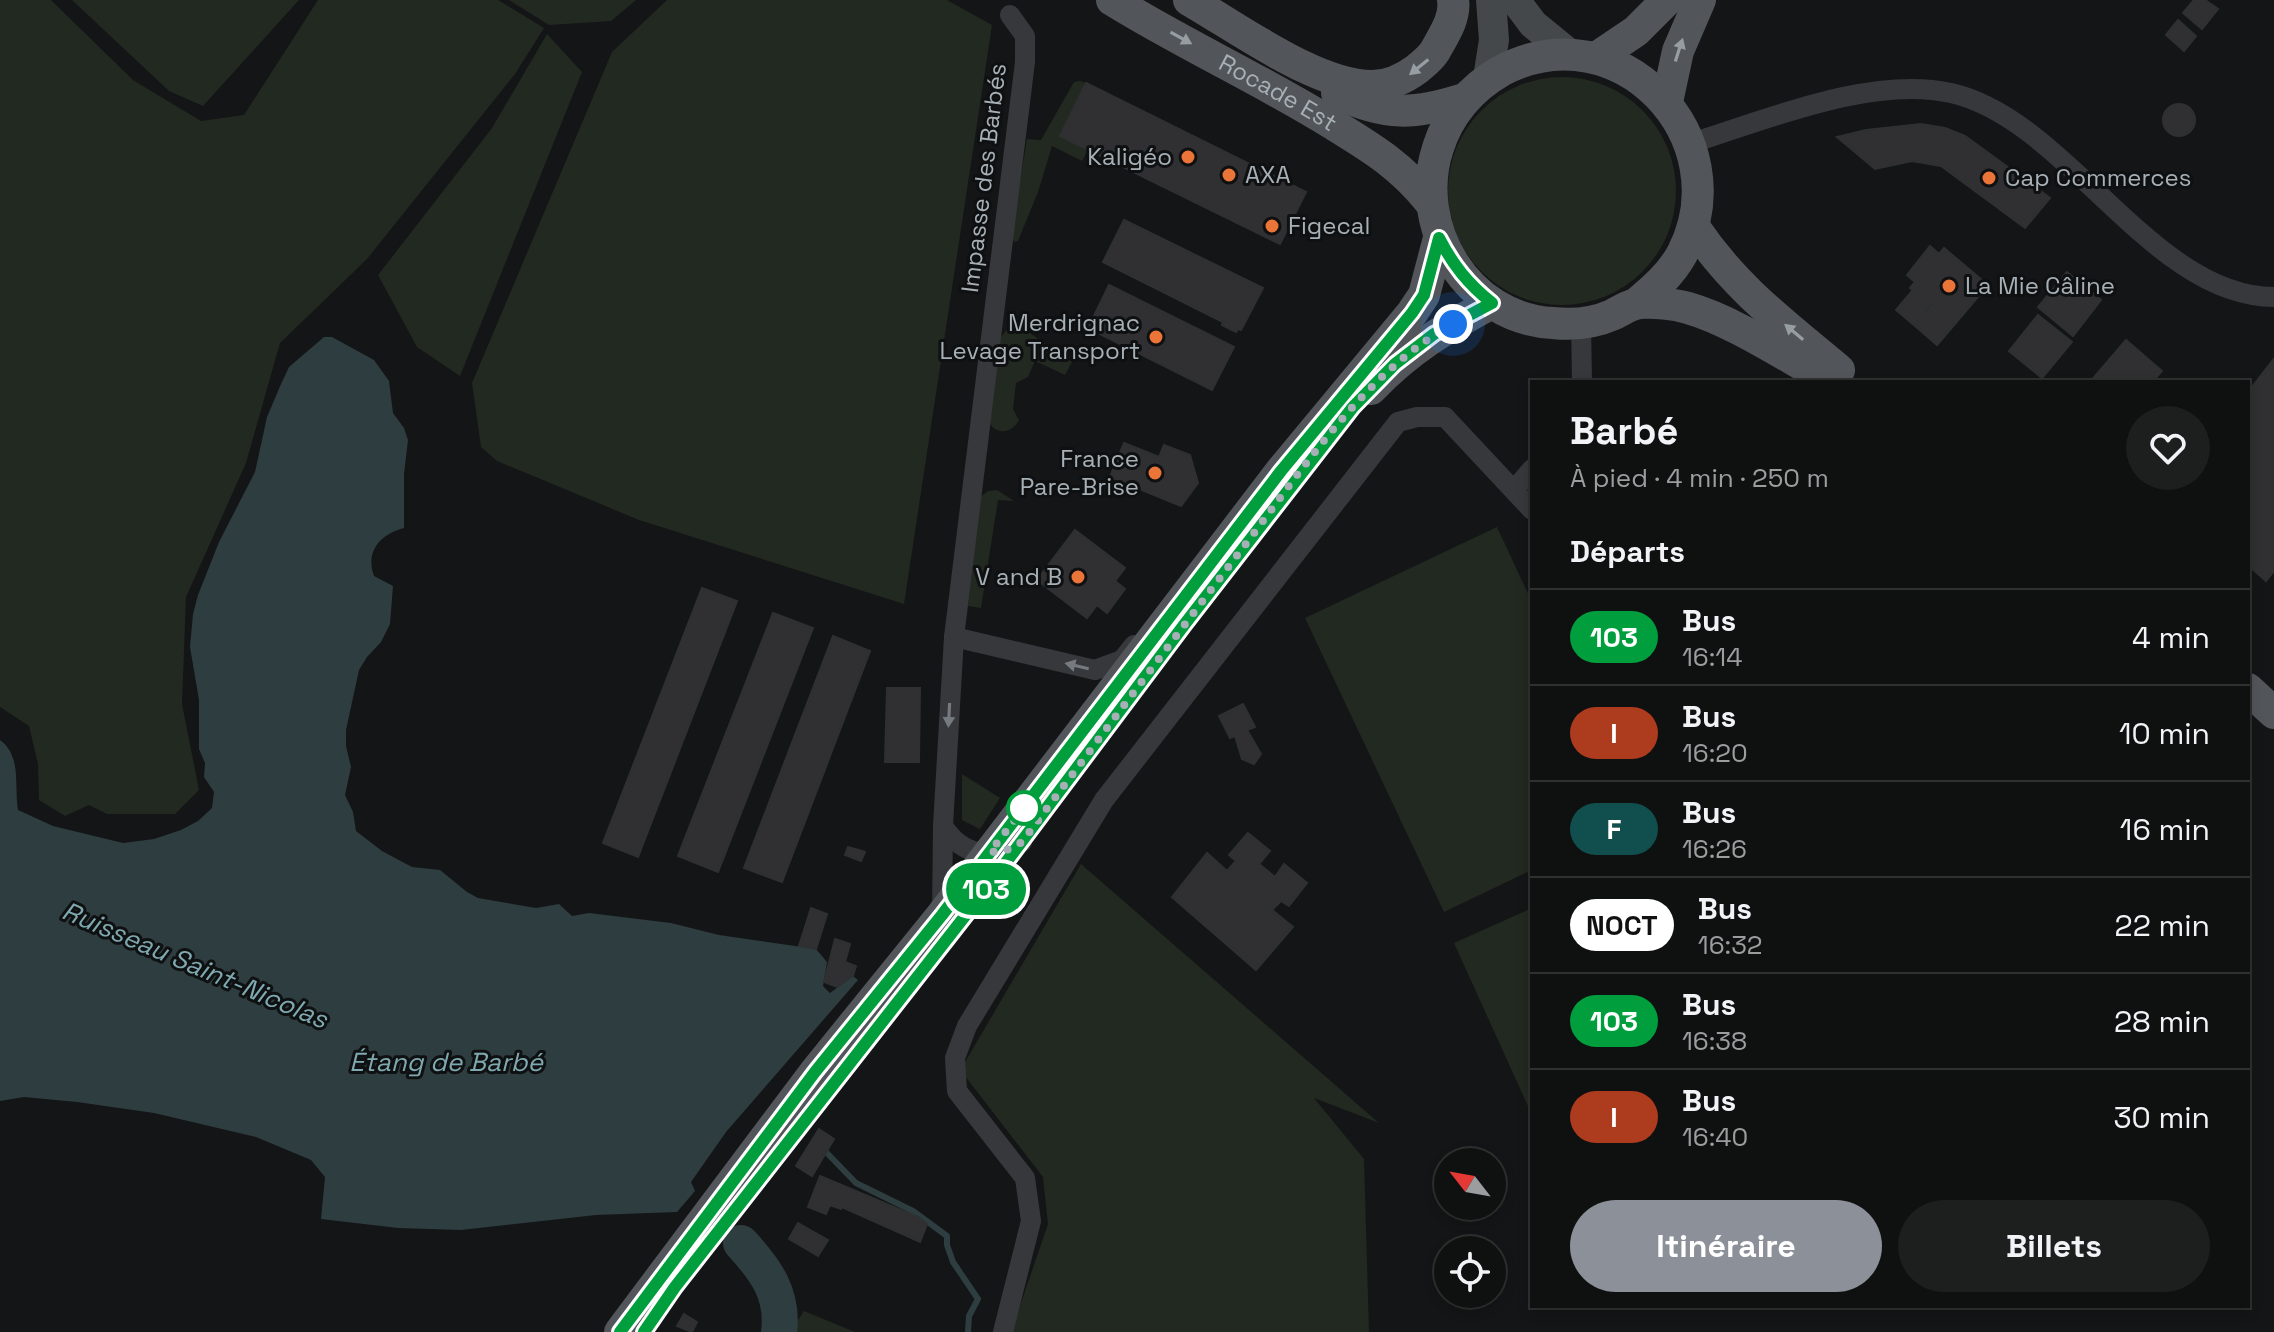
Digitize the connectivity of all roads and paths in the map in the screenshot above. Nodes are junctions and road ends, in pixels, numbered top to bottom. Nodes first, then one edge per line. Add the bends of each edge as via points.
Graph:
1 (1112, 0) edge
2 (1171, 0) edge
3 (1189, 0) edge
4 (1453, 0) edge
5 (1491, 0) edge
6 (1515, 0) edge
7 (1667, 0) edge
8 (1700, 0) edge
9 (1010, 15) dead end
10 (1583, 56) junction
11 (1476, 89) junction
12 (1667, 102) junction
13 (1691, 143) junction
14 (1430, 202) junction
15 (1694, 227) junction
16 (1439, 238) junction
17 (2274, 297) edge
18 (1492, 303) junction
19 (1637, 303) junction
20 (1581, 323) junction
21 (1582, 380) edge
22 (1829, 380) edge
23 (1851, 380) edge
24 (1530, 471) edge
25 (1514, 490) junction
26 (1530, 508) edge
27 (1252, 510) junction
28 (954, 637) junction
29 (2250, 691) edge
30 (2274, 713) edge
31 (943, 826) junction
32 (1022, 842) junction
33 (990, 852) junction
34 (942, 915) junction
35 (620, 1332) edge
36 (644, 1332) edge
37 (1003, 1332) edge

1 -> 14 main road, Rocade Est via 1384,155
2 - 11 main road, Rocade Est via 1364,106 1428,110
4 -> 3 main road via 1448,28 1431,57 1406,78 1374,86 1343,82 1305,67
5 - 11 main road via 1494,40
6 - 10 main road via 1533,24
7 - 10 main road via 1636,31
12 -> 8 main road via 1678,51
9 - 28 street, Impasse des Barbés via 1025,36 1025,62
10 - 11 main road via 1542,57 1514,65
10 - 12 main road via 1635,74
11 - 14 main road via 1444,130 1432,165
12 - 13 main road
13 - 15 main road via 1699,185
13 - 17 street via 1861,93 1950,92 2020,125 2197,274 2236,290
14 - 16 main road
15 - 19 main road via 1675,265
23 -> 15 main road via 1750,295
16 - 18 main road via 1451,263
16 - 27 main road via 1424,295 1412,313
18 - 20 main road via 1550,324
18 - 32 main road via 1434,334 1353,407
19 - 20 main road
19 - 22 main road via 1687,307
20 - 21 street
24 - 25 street
25 - 26 street
25 - 37 street via 1445,417 1398,422 1087,826 967,1026 955,1058 957,1091 1025,1178 1031,1221
27 -> 28 street via 1122,660 1103,669
27 - 33 main road
28 -> 31 street, Impasse des Barbés
29 - 30 main road
31 - 33 street via 963,848
31 - 34 street, Impasse des Barbés
32 - 33 street
32 - 36 main road
33 - 34 main road
34 - 35 main road via 815,1072

